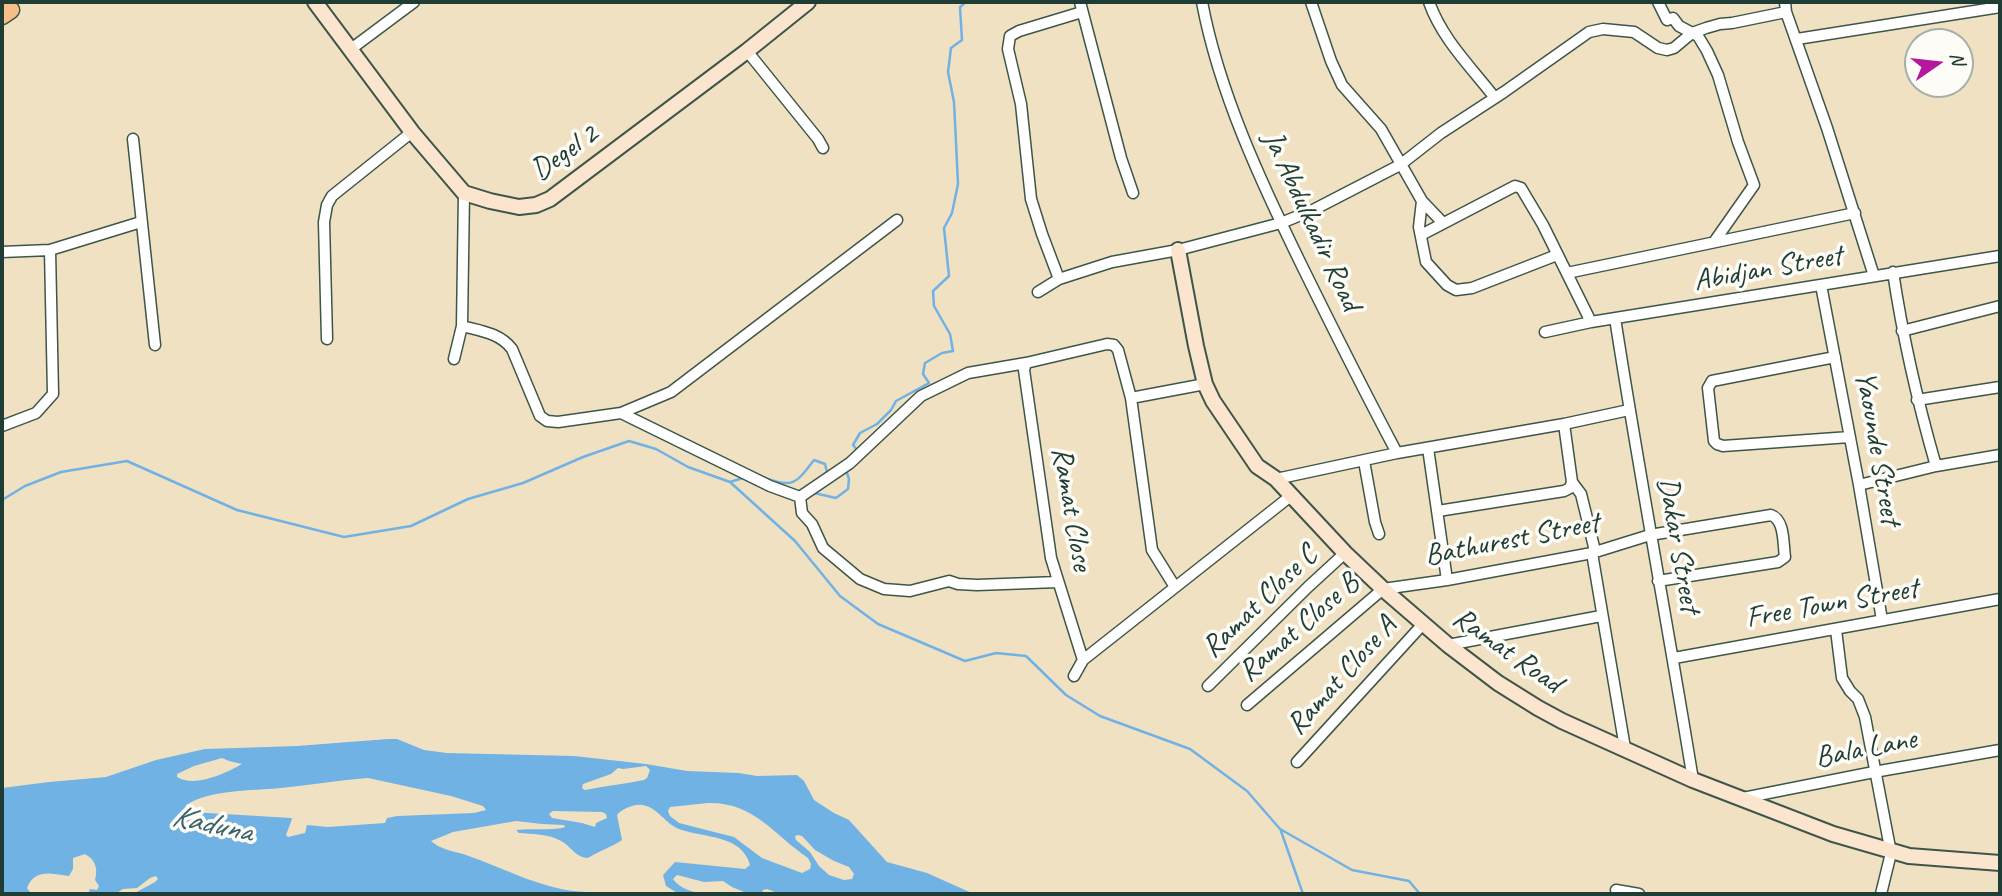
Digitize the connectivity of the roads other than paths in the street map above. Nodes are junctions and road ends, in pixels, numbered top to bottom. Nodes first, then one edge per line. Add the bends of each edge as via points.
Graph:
1 (315, 2) edge
2 (414, 2) edge
3 (808, 2) edge
4 (1202, 2) edge
5 (1311, 2) edge
6 (1429, 2) edge
7 (1658, 2) edge
8 (1081, 7) edge
9 (1786, 7) edge
10 (2000, 7) edge
11 (1692, 33) junction
12 (1797, 39) junction
13 (351, 49) junction
14 (747, 51) junction
15 (1495, 98) junction
16 (412, 132) junction
17 (133, 139) dead end
18 (823, 148) dead end
19 (1401, 165) junction
20 (464, 193) junction
21 (1133, 193) dead end
22 (1422, 201) junction
23 (1855, 213) junction
24 (897, 220) dead end
25 (141, 222) junction
26 (1281, 223) junction
27 (1443, 223) junction
28 (1421, 235) junction
29 (1714, 242) junction
30 (50, 250) junction
31 (1178, 250) junction
32 (2, 252) edge
33 (1557, 255) junction
34 (2000, 256) edge
35 (1893, 272) junction
36 (1567, 273) junction
37 (1874, 276) junction
38 (1059, 279) junction
39 (1821, 285) junction
40 (1038, 292) dead end
41 (2000, 306) edge
42 (1615, 318) junction
43 (1591, 322) junction
44 (462, 326) junction
45 (1902, 331) junction
46 (1545, 332) dead end
47 (327, 339) dead end
48 (155, 345) dead end
49 (1835, 357) junction
50 (454, 359) dead end
51 (1026, 363) junction
52 (1205, 384) junction
53 (2000, 387) edge
54 (1131, 398) junction
55 (1917, 400) junction
56 (1629, 410) junction
57 (621, 413) junction
58 (1564, 424) junction
59 (2, 426) edge
60 (1850, 437) junction
61 (1428, 448) junction
62 (1396, 453) junction
63 (2000, 455) edge
64 (1364, 461) junction
65 (1936, 466) junction
66 (1276, 479) junction
67 (1572, 482) junction
68 (1859, 485) junction
69 (1292, 495) junction
70 (800, 496) junction
71 (1438, 511) junction
72 (1379, 534) dead end
73 (1650, 535) junction
74 (1594, 552) junction
75 (1345, 553) junction
76 (1447, 579) junction
77 (1658, 581) junction
78 (1058, 582) junction
79 (1175, 587) junction
80 (1383, 589) junction
81 (2000, 598) edge
82 (1601, 616) junction
83 (1882, 620) junction
84 (1423, 624) junction
85 (1836, 630) junction
86 (1448, 645) junction
87 (1674, 658) junction
88 (1083, 660) junction
89 (1074, 676) dead end
90 (1208, 686) dead end
91 (1247, 705) dead end
92 (1625, 748) junction
93 (2000, 750) edge
94 (1297, 762) dead end
95 (1874, 772) junction
96 (1693, 780) junction
97 (1741, 799) junction
98 (1891, 852) junction
99 (2000, 863) edge
100 (1616, 890) dead end
101 (1639, 894) edge
102 (1881, 894) edge

1 - 13 street
2 - 13 street
3 - 14 street, Degel 2
4 - 26 street, Ja Abdulkadir Road via 1248,148
5 - 19 street via 1342,85 1381,129
6 - 15 street via 1447,39
7 - 11 street via 1667,20 1673,18
8 - 21 street
8 - 38 street via 1019,31 1010,37 1008,49 1031,198
9 - 11 street
9 - 12 street
10 - 12 street
11 - 15 street via 1667,50 1634,32 1588,32
11 - 29 street via 1698,36 1718,75 1754,185
12 - 23 street
13 - 16 street
14 - 18 street
14 - 20 street, Degel 2 via 550,199 519,207
15 - 19 street
16 - 20 street
16 - 47 street via 327,205
17 - 25 street
19 - 22 street
19 - 26 street
20 - 44 street
22 - 27 street
22 - 28 street
23 - 29 street
23 - 37 street
24 - 57 street via 671,392
25 - 30 street
25 - 48 street
26 - 31 street
26 - 62 street, Ja Abdulkadir Road
27 - 28 street
27 - 33 street via 1515,186 1521,188
28 - 33 street via 1426,262 1456,290
29 - 36 street
30 - 32 street
30 - 59 street via 53,394 36,413
31 - 38 street via 1112,262
31 - 52 street, Ramat Road
33 - 36 street
34 - 35 street, Abidjan Street
35 - 37 street, Abidjan Street
35 - 45 street
36 - 43 street
37 - 39 street, Abidjan Street
38 - 40 street
39 - 42 street, Abidjan Street
39 - 49 street, Yaounde Street
41 - 45 street
42 - 43 street, Abidjan Street
42 - 56 street, Dakar Street
43 - 46 street, Abidjan Street
44 - 50 street
44 - 57 street via 506,341 540,416 547,421
45 - 55 street
49 - 60 street, Yaounde Street
49 - 60 street via 1712,381 1708,388 1714,441 1723,446
51 - 54 street via 1114,345
51 - 70 street via 968,373 922,396 850,463
51 - 78 street, Ramat Close
52 - 54 street
52 - 66 street, Ramat Road via 1257,466
53 - 55 street
54 - 79 street via 1152,550
55 - 65 street
56 - 58 street
56 - 73 street, Dakar Street
57 - 70 street via 770,486
58 - 61 street
58 - 67 street
60 - 68 street, Yaounde Street
61 - 62 street
61 - 71 street
62 - 64 street
63 - 65 street
64 - 66 street
64 - 72 street
65 - 68 street
66 - 69 street, Ramat Road
67 - 71 street via 1564,491
67 - 74 street via 1581,494
68 - 83 street, Yaounde Street
69 - 75 street, Ramat Road
69 - 79 street
70 - 78 street via 802,513 823,548 860,579 884,589 910,591 949,581 977,585
71 - 76 street
73 - 74 street, Bathurest Street
73 - 77 street, Dakar Street
73 - 77 street, Bathurest Street via 1771,514 1780,523 1785,557 1778,562
74 - 76 street, Bathurest Street
74 - 82 street
75 - 80 street, Ramat Road
75 - 90 street, Ramat Close C
76 - 80 street, Bathurest Street
77 - 87 street, Dakar Street
78 - 88 street, Ramat Close
79 - 88 street
80 - 84 street, Ramat Road
80 - 91 street, Ramat Close B
81 - 83 street, Free Town Street
82 - 86 street
82 - 92 street
83 - 85 street, Free Town Street
84 - 86 street, Ramat Road
84 - 94 street, Ramat Close A
85 - 87 street, Free Town Street
85 - 95 street via 1842,678 1865,717
86 - 92 street, Ramat Road via 1538,708
87 - 96 street, Dakar Street
88 - 89 street
92 - 96 street, Ramat Road
93 - 95 street, Bala Lane
95 - 97 street, Bala Lane
95 - 98 street
96 - 97 street, Ramat Road
97 - 98 street, Ramat Road
98 - 99 street, Ramat Road
98 - 102 street
100 - 101 street

